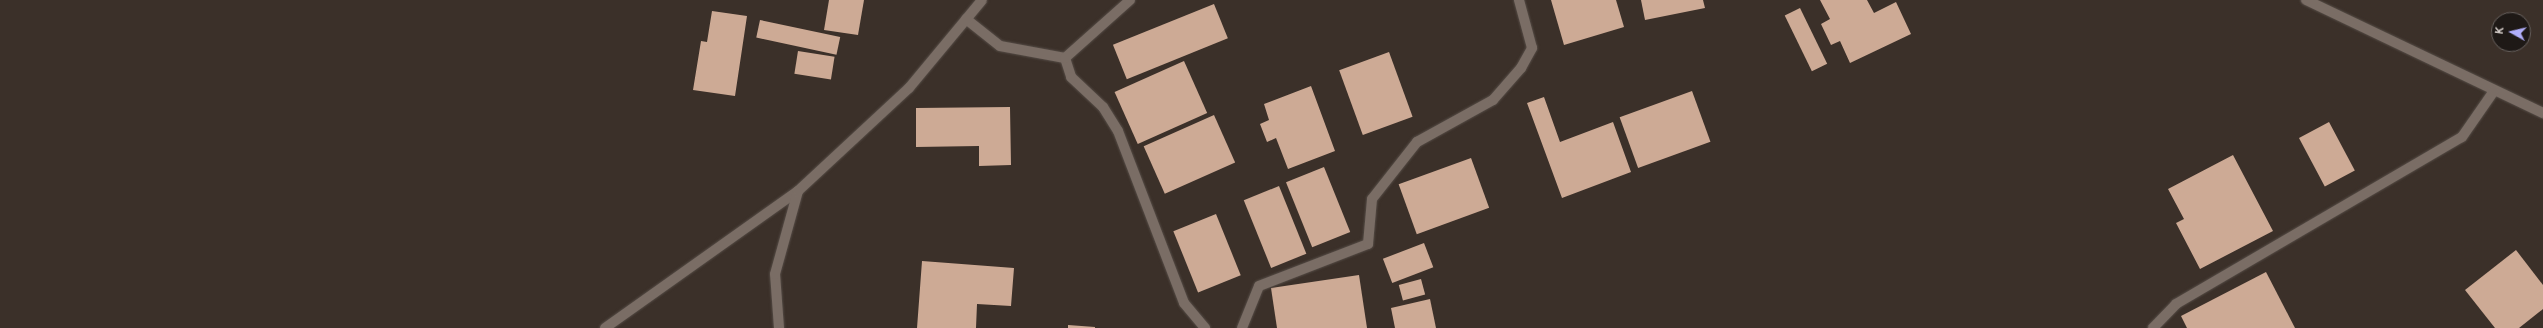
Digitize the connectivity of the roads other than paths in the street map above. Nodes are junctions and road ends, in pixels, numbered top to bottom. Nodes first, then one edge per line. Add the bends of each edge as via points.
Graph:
1 (982, 0) edge
2 (1130, 0) edge
3 (1519, 0) edge
4 (2306, 0) edge
5 (966, 19) junction
6 (1065, 58) junction
7 (2494, 91) junction
8 (2543, 114) edge
9 (798, 191) junction
10 (605, 328) edge
11 (778, 328) edge
12 (1205, 328) edge
13 (1242, 328) edge
14 (2153, 328) edge

1 - 5 street
2 - 6 street
3 - 13 street via 1532,48 1521,68 1493,100 1417,142 1372,200 1368,244 1259,286
4 - 7 street
5 - 6 street via 1000,46
5 - 9 street via 909,88
6 - 12 street via 1072,77 1103,107 1118,131 1184,303
7 - 8 street
7 - 14 street via 2462,137 2176,304
9 - 10 street
9 - 11 street via 775,274

